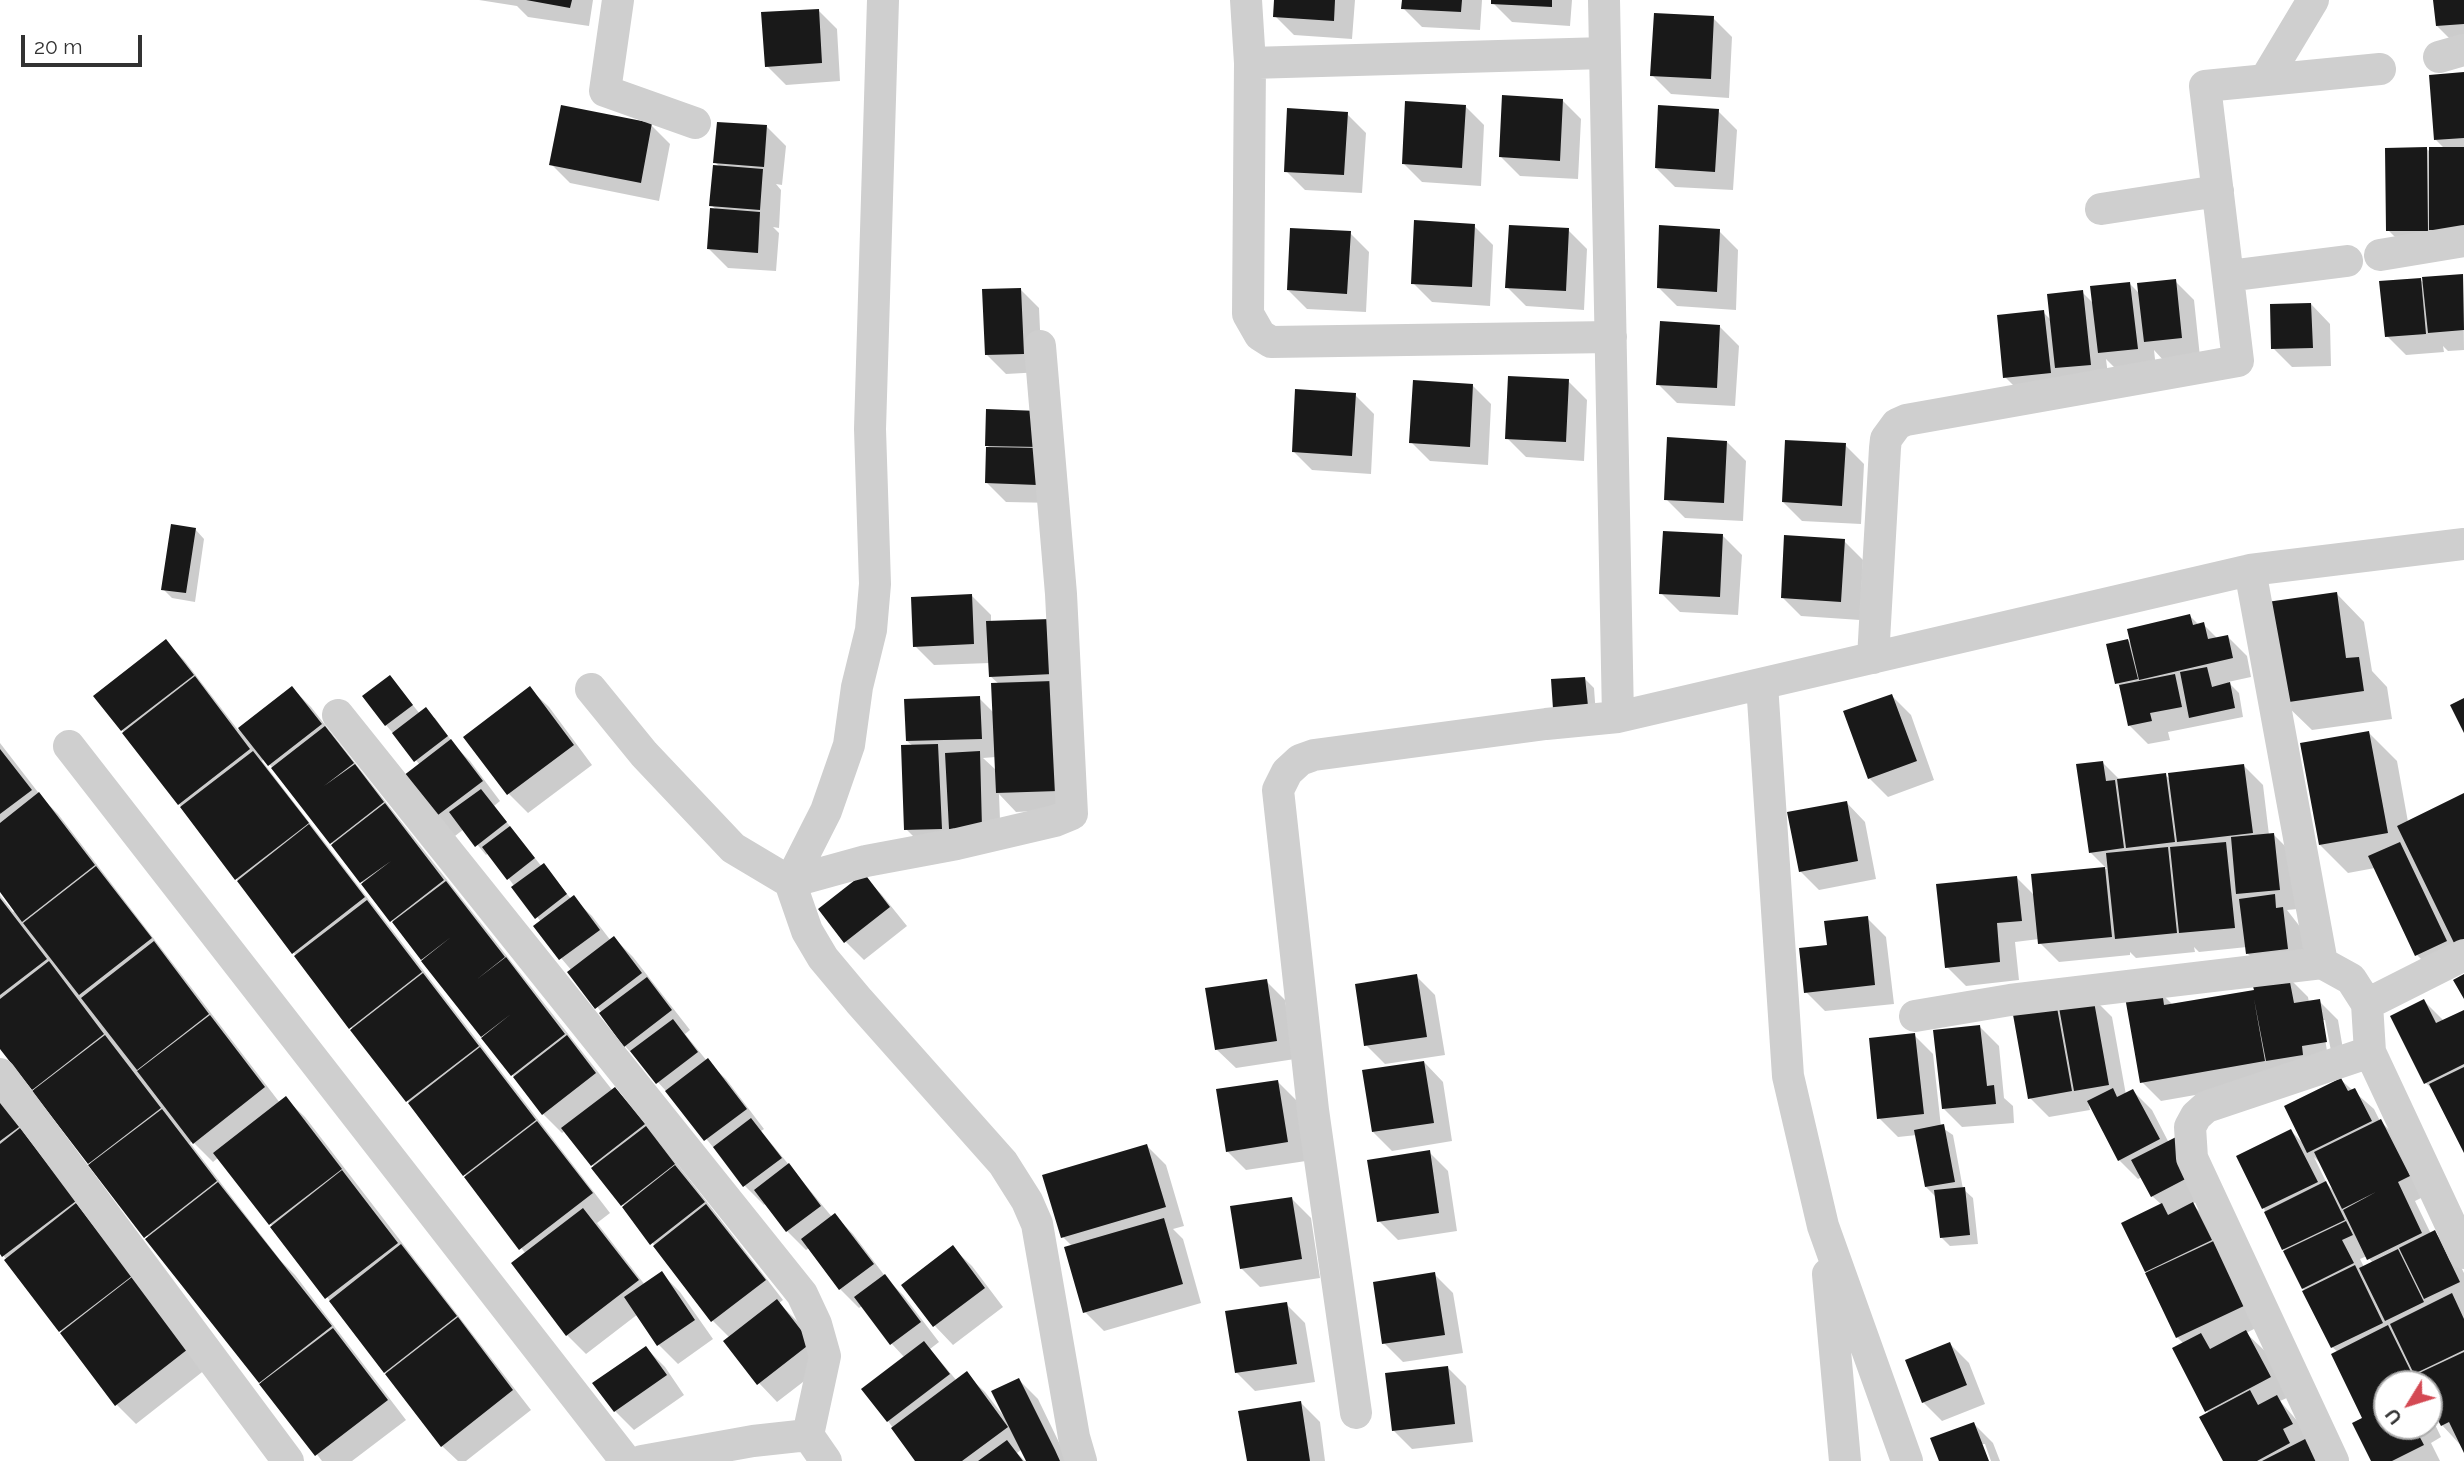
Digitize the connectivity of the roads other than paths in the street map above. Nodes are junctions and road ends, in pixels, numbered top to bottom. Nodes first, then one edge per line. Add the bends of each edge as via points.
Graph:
1 (618, 0) edge
2 (883, 0) edge
3 (1246, 0) edge
4 (1604, 0) edge
5 (2313, 0) edge
6 (1605, 53) junction
7 (1250, 63) junction
8 (2380, 69) dead end
9 (2265, 80) junction
10 (695, 122) dead end
11 (2218, 191) junction
12 (2101, 208) dead end
13 (2464, 241) edge
14 (2381, 256) dead end
15 (2347, 261) dead end
16 (2228, 276) junction
17 (1611, 337) junction
18 (1040, 346) dead end
19 (2464, 544) edge
20 (2249, 570) junction
21 (1873, 658) junction
22 (1762, 684) junction
23 (591, 689) dead end
24 (338, 715) dead end
25 (1618, 716) junction
26 (69, 746) dead end
27 (790, 882) junction
28 (2464, 955) edge
29 (2322, 963) junction
30 (2367, 1004) junction
31 (1915, 1016) dead end
32 (2370, 1052) junction
33 (0, 1074) edge
34 (1824, 1226) junction
35 (2464, 1253) edge
36 (1356, 1413) dead end
37 (808, 1435) junction
38 (288, 1461) edge
39 (626, 1461) edge
40 (642, 1461) edge
41 (826, 1461) edge
42 (1081, 1461) edge
43 (1845, 1461) edge
44 (1907, 1461) edge
45 (2333, 1461) edge

1 - 10 street via 605,91
2 - 27 street via 870,429 872,630 857,687 849,745 826,811
3 - 7 street
4 - 6 street
5 - 9 street
6 - 7 street
6 - 17 street
7 - 17 street via 1248,314 1260,335 1271,342
8 - 9 street
9 - 11 street via 2205,86
11 - 12 street
11 - 16 street
13 - 14 street
15 - 16 street
16 - 21 street via 2238,361 1897,424 1886,439
17 - 25 street
18 - 27 street via 1061,594 1072,814
19 - 20 street
20 - 21 street
20 - 29 street
21 - 22 street
22 - 25 street
22 - 34 street via 1788,1076
23 - 27 street via 644,754 733,848
24 - 37 street via 802,1294 825,1356
25 - 36 street via 1314,755 1287,772 1278,790 1313,1110
26 - 39 street
27 - 42 street via 807,931 823,958 1003,1163 1027,1200 1037,1224
28 - 30 street
29 - 30 street via 2351,979
29 - 31 street via 2010,1000
30 - 32 street
32 - 35 street
32 - 45 street via 2206,1107 2190,1128 2192,1158
33 - 38 street
34 - 43 street
34 - 44 street
37 - 40 street via 753,1440
37 - 41 street

